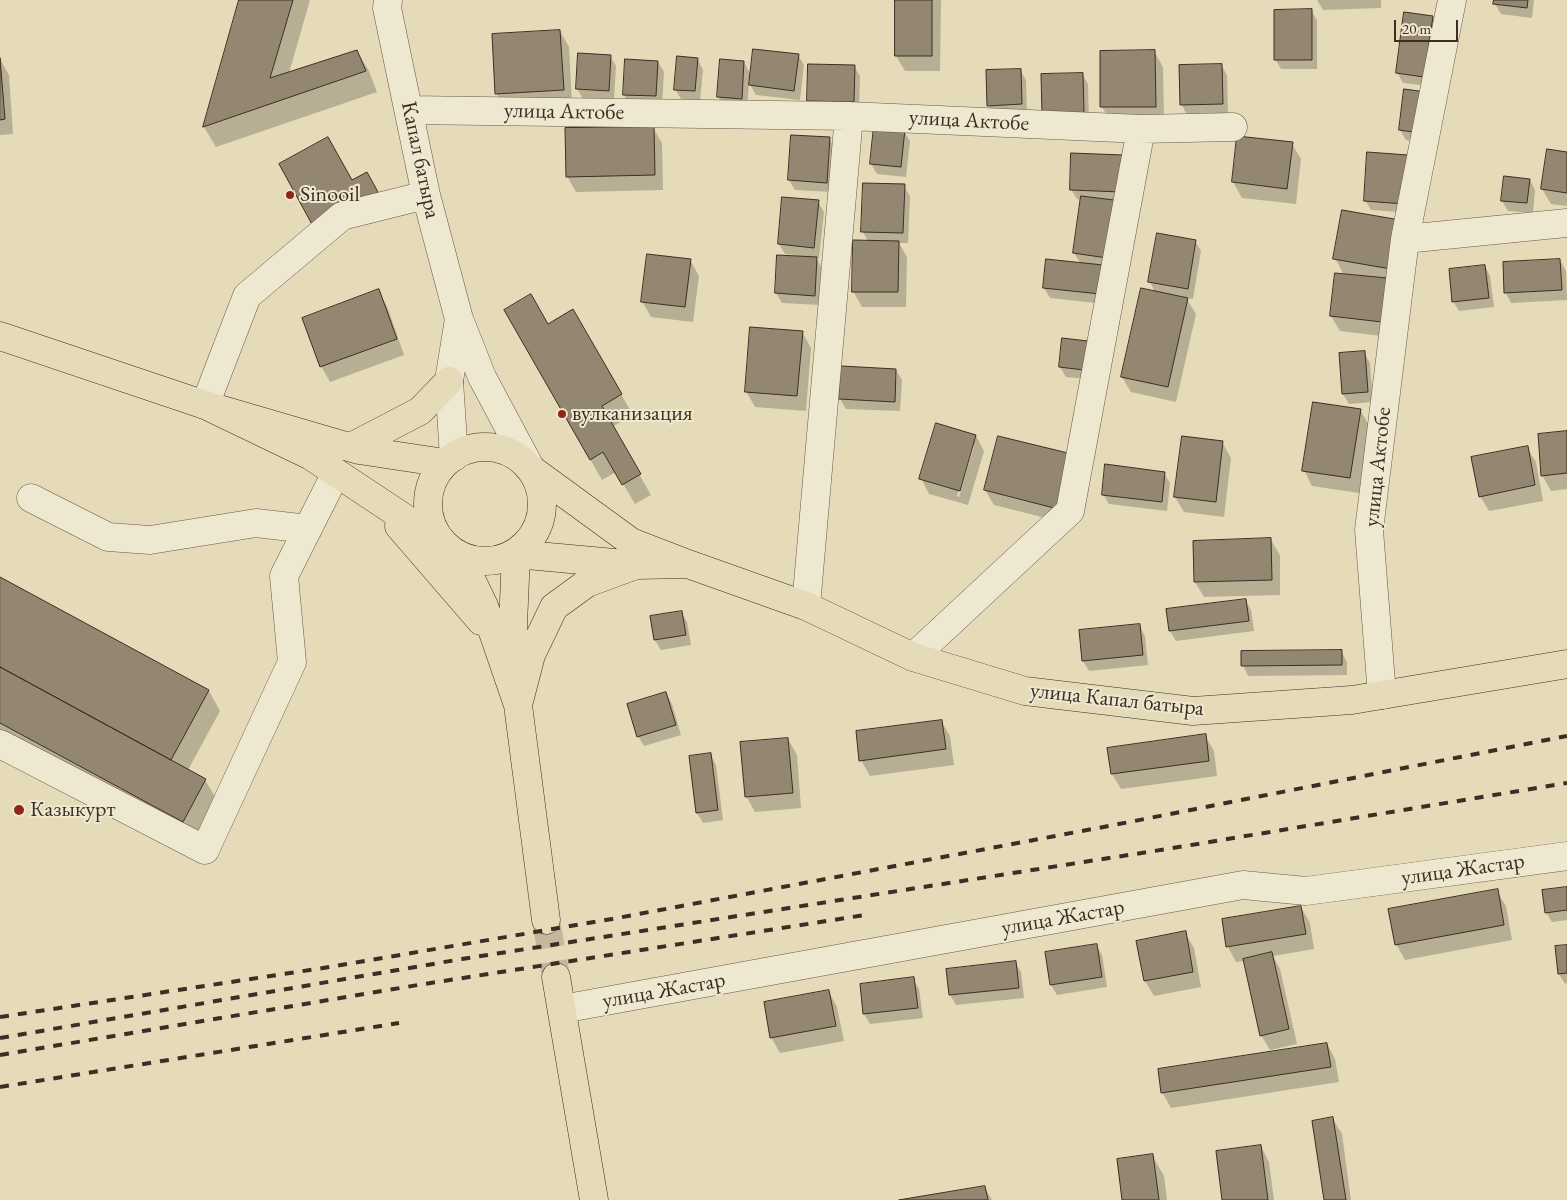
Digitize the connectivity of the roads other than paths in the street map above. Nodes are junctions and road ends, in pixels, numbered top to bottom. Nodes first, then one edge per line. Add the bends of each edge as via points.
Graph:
1 (388, 0) edge
2 (1452, 0) edge
3 (409, 110) junction
4 (849, 116) junction
5 (1233, 127) dead end
6 (1141, 129) junction
7 (426, 195) junction
8 (1567, 223) edge
9 (1405, 239) junction
10 (459, 319) junction
11 (0, 336) edge
12 (449, 381) junction
13 (205, 405) junction
14 (351, 448) junction
15 (449, 460) junction
16 (531, 469) junction
17 (336, 473) junction
18 (32, 498) dead end
19 (375, 499) junction
20 (308, 529) junction
21 (452, 550) junction
22 (516, 554) junction
23 (688, 564) junction
24 (636, 565) junction
25 (806, 606) junction
26 (494, 636) junction
27 (913, 657) junction
28 (1567, 664) edge
29 (1382, 695) junction
30 (518, 705) junction
31 (0, 744) edge
32 (1567, 856) edge
33 (546, 920) tunnel mouth
34 (556, 977) tunnel mouth
35 (562, 1009) junction
36 (594, 1200) edge

1 - 3 street, Капал батыра
2 - 9 street, улица Актобе
3 - 4 street, улица Актобе
3 - 7 street, Капал батыра
4 - 6 street, улица Актобе
4 - 25 street
5 - 6 street, улица Актобе
6 - 27 street via 1070,511
7 - 10 street, Капал батыра
7 - 13 street via 342,216 247,296
8 - 9 street
9 - 29 street, улица Актобе via 1369,530
10 - 12 street, Капал батыра
10 - 16 street, Капал батыра via 482,377
11 - 13 main road
12 - 14 main road via 420,411
12 - 15 street, Капал батыра
13 - 14 main road
13 - 17 main road via 311,456
14 - 15 main road
15 - 16 main road via 479,447 499,448 516,456
15 - 21 main road via 434,478 428,495 428,513 434,530
16 - 22 main road via 540,487 542,506 538,525
16 - 23 main road, улица Капал батыра via 631,542
17 - 19 main road
17 - 20 street
18 - 20 street via 108,537 150,540 256,523
19 - 21 main road
19 - 26 main road
20 - 31 street via 284,576 292,662 205,850
21 - 22 main road via 477,561
21 - 26 main road via 484,606
22 - 24 main road, улица Капал батыра
22 - 30 main road via 513,625
23 - 24 main road, улица Капал батыра
23 - 25 main road, улица Капал батыра
24 - 30 main road via 587,584 554,607 531,655
25 - 27 main road, улица Капал батыра
26 - 30 main road
27 - 29 main road, улица Капал батыра via 1024,691 1193,711
28 - 29 main road, улица Капал батыра
30 - 33 main road
32 - 35 street, улица Жастар via 1306,890 1243,885
34 - 35 main road
35 - 36 main road

